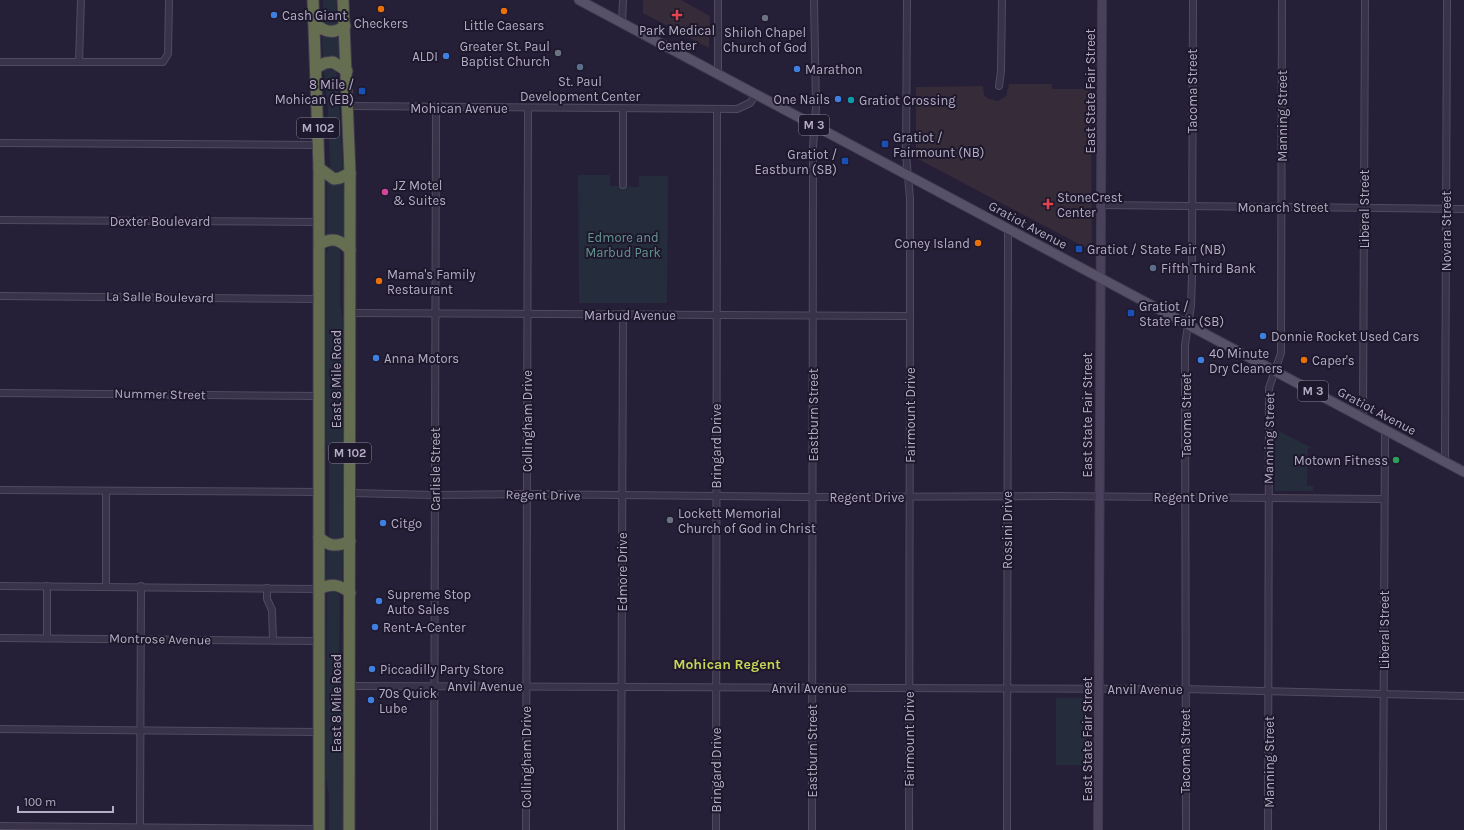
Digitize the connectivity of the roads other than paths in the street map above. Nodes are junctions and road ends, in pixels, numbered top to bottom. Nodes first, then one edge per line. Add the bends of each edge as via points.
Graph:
1 (81, 0) edge
2 (169, 0) edge
3 (313, 0) edge
4 (344, 0) edge
5 (579, 0) edge
6 (623, 0) edge
7 (718, 0) edge
8 (814, 0) edge
9 (907, 0) edge
10 (1002, 0) edge
11 (1102, 0) edge
12 (1193, 0) edge
13 (1282, 0) edge
14 (1365, 0) edge
15 (1447, 0) edge
16 (314, 22) junction
17 (622, 23) junction
18 (345, 26) junction
19 (0, 62) edge
20 (79, 62) junction
21 (316, 68) junction
22 (347, 71) junction
23 (718, 75) junction
24 (999, 86) dead end
25 (756, 94) junction
26 (349, 106) junction
27 (436, 108) junction
28 (528, 108) junction
29 (623, 109) junction
30 (718, 109) junction
31 (815, 126) junction
32 (0, 143) edge
33 (318, 144) junction
34 (319, 168) junction
35 (350, 173) junction
36 (909, 176) junction
37 (623, 185) dead end
38 (1102, 205) junction
39 (1192, 206) junction
40 (1282, 207) junction
41 (1364, 208) junction
42 (1446, 208) junction
43 (1464, 209) edge
44 (0, 220) edge
45 (319, 222) junction
46 (1008, 229) junction
47 (320, 244) junction
48 (350, 250) junction
49 (1101, 279) junction
50 (0, 296) edge
51 (319, 299) junction
52 (350, 313) junction
53 (435, 313) junction
54 (528, 314) junction
55 (623, 314) junction
56 (716, 315) junction
57 (813, 316) junction
58 (910, 316) junction
59 (1189, 326) junction
60 (1275, 371) junction
61 (0, 393) edge
62 (319, 396) junction
63 (1363, 418) junction
64 (1385, 430) junction
65 (1445, 462) junction
66 (1464, 472) edge
67 (0, 490) edge
68 (106, 491) junction
69 (319, 492) junction
70 (350, 493) junction
71 (527, 494) junction
72 (435, 495) junction
73 (622, 496) junction
74 (716, 496) junction
75 (1007, 496) junction
76 (1099, 496) junction
77 (812, 497) junction
78 (909, 497) junction
79 (1186, 497) junction
80 (1268, 497) junction
81 (1384, 498) junction
82 (319, 537) junction
83 (350, 541) junction
84 (0, 586) edge
85 (47, 586) junction
86 (106, 586) junction
87 (141, 586) junction
88 (267, 588) junction
89 (319, 589) junction
90 (350, 593) junction
91 (0, 638) edge
92 (47, 638) junction
93 (141, 639) junction
94 (273, 640) junction
95 (319, 640) junction
96 (350, 686) junction
97 (436, 686) junction
98 (527, 687) junction
99 (622, 687) junction
100 (716, 688) junction
101 (812, 688) junction
102 (909, 689) junction
103 (1007, 689) junction
104 (1185, 689) junction
105 (1099, 690) junction
106 (1269, 690) junction
107 (1384, 693) junction
108 (1464, 696) edge
109 (0, 729) edge
110 (141, 731) junction
111 (319, 732) junction
112 (0, 826) edge
113 (140, 827) junction
114 (319, 829) edge
115 (349, 830) edge
116 (434, 830) edge
117 (526, 830) edge
118 (621, 830) edge
119 (716, 830) edge
120 (812, 830) edge
121 (909, 830) edge
122 (1007, 830) edge
123 (1098, 830) edge
124 (1186, 830) edge
125 (1268, 830) edge
126 (1384, 830) edge

1 - 20 street
2 - 20 street via 168,54 165,60
3 - 16 highway, East 8 Mile Road / M 102
4 - 18 highway, East 8 Mile Road / M 102
5 - 17 main road, Gratiot Avenue / M 3
6 - 17 street
7 - 23 street
8 - 31 street, Eastburn Street
9 - 36 street, Fairmount Drive via 906,152
10 - 24 street
11 - 38 street, East State Fair Street
12 - 39 street, Tacoma Street
13 - 40 street, Manning Street
14 - 41 street, Liberal Street
15 - 42 street, Novara Street
16 - 18 highway via 328,32 337,31
16 - 21 highway, East 8 Mile Road / M 102
17 - 23 main road, Gratiot Avenue / M 3
18 - 22 highway, East 8 Mile Road / M 102
19 - 20 street
21 - 22 highway via 333,62
21 - 33 highway, East 8 Mile Road / M 102
22 - 26 highway, East 8 Mile Road / M 102
23 - 25 main road, Gratiot Avenue / M 3
25 - 30 street, Mohican Avenue via 744,107
25 - 31 main road, Gratiot Avenue / M 3
26 - 27 street, Mohican Avenue
26 - 35 highway, East 8 Mile Road / M 102
27 - 28 street, Mohican Avenue
27 - 53 street, Carlisle Street
28 - 29 street, Mohican Avenue
28 - 54 street, Collingham Drive
29 - 30 street, Mohican Avenue
29 - 37 street
30 - 56 street, Bringard Drive
31 - 36 main road, Gratiot Avenue / M 3
31 - 57 street, Eastburn Street
32 - 33 street
33 - 34 highway, East 8 Mile Road / M 102
34 - 35 highway via 334,179
34 - 45 highway, East 8 Mile Road / M 102
35 - 48 highway, East 8 Mile Road / M 102
36 - 46 main road, Gratiot Avenue / M 3
36 - 58 street, Fairmount Drive
38 - 39 street, Monarch Street
38 - 49 street, East State Fair Street
39 - 40 street, Monarch Street
39 - 59 street, Tacoma Street
40 - 41 street, Monarch Street
40 - 60 street, Manning Street via 1281,354
41 - 42 street, Monarch Street
41 - 63 street, Liberal Street
42 - 43 street, Monarch Street
42 - 65 street, Novara Street
44 - 45 street, Dexter Boulevard
45 - 47 highway, East 8 Mile Road / M 102
46 - 49 main road, Gratiot Avenue / M 3
46 - 75 street, Rossini Drive
47 - 48 highway via 329,239 336,239
47 - 51 highway, East 8 Mile Road / M 102
48 - 52 highway, East 8 Mile Road / M 102
49 - 59 main road, Gratiot Avenue / M 3
49 - 76 street, East State Fair Street
50 - 51 street, La Salle Boulevard
51 - 62 highway, East 8 Mile Road / M 102
52 - 53 street, Marbud Avenue
52 - 70 highway, East 8 Mile Road / M 102
53 - 54 street, Marbud Avenue
53 - 72 street, Carlisle Street
54 - 55 street, Marbud Avenue
54 - 71 street, Collingham Drive
55 - 56 street, Marbud Avenue
55 - 73 street, Edmore Drive
56 - 57 street, Marbud Avenue
56 - 74 street, Bringard Drive
57 - 58 street, Marbud Avenue
57 - 77 street, Eastburn Street
58 - 78 street, Fairmount Drive
59 - 60 main road, Gratiot Avenue / M 3
59 - 79 street, Tacoma Street via 1185,345
60 - 63 main road, Gratiot Avenue / M 3
60 - 80 street, Manning Street via 1269,388
61 - 62 street, Nummer Street
62 - 69 highway, East 8 Mile Road / M 102
63 - 64 main road, Gratiot Avenue / M 3
64 - 65 main road, Gratiot Avenue / M 3
64 - 81 street, Liberal Street
65 - 66 main road, Gratiot Avenue / M 3
67 - 68 street
68 - 69 street
68 - 86 street
69 - 82 highway, East 8 Mile Road / M 102
70 - 72 street, Regent Drive
70 - 83 highway, East 8 Mile Road / M 102
71 - 72 street, Regent Drive
71 - 73 street, Regent Drive
71 - 98 street, Collingham Drive
72 - 97 street, Carlisle Street
73 - 74 street, Regent Drive
73 - 99 street, Edmore Drive
74 - 77 street, Regent Drive
74 - 100 street, Bringard Drive
75 - 76 street, Regent Drive
75 - 78 street, Regent Drive
75 - 103 street, Rossini Drive
76 - 79 street, Regent Drive
76 - 105 street, East State Fair Street
77 - 78 street, Regent Drive
77 - 101 street, Eastburn Street
78 - 102 street, Fairmount Drive
79 - 80 street, Regent Drive
79 - 104 street, Tacoma Street
80 - 81 street, Regent Drive
80 - 106 street, Manning Street
81 - 107 street, Liberal Street
82 - 83 highway via 334,546
82 - 89 highway, East 8 Mile Road / M 102
83 - 90 highway, East 8 Mile Road / M 102
84 - 85 street
85 - 86 street
85 - 92 street
86 - 87 street
87 - 88 street
87 - 93 street
88 - 89 street
88 - 94 street via 267,599 272,610
89 - 90 highway via 336,585
89 - 95 highway, East 8 Mile Road / M 102
90 - 96 highway, East 8 Mile Road / M 102
91 - 92 street, Montrose Avenue
92 - 93 street, Montrose Avenue
93 - 94 street, Montrose Avenue
93 - 110 street
94 - 95 street, Montrose Avenue
95 - 111 highway, East 8 Mile Road / M 102
96 - 97 street, Anvil Avenue
96 - 115 highway, East 8 Mile Road / M 102
97 - 98 street, Anvil Avenue
97 - 116 street, Carlisle Street
98 - 99 street, Anvil Avenue
98 - 117 street, Collingham Drive
99 - 100 street, Anvil Avenue
99 - 118 street, Edmore Drive
100 - 101 street, Anvil Avenue
100 - 119 street, Bringard Drive
101 - 102 street, Anvil Avenue
101 - 120 street, Eastburn Street
102 - 103 street, Anvil Avenue
102 - 121 street, Fairmount Drive
103 - 105 street, Anvil Avenue
103 - 122 street, Rossini Drive
104 - 105 street, Anvil Avenue
104 - 106 street, Anvil Avenue
104 - 124 street, Tacoma Street
105 - 123 street, East State Fair Street
106 - 107 street, Anvil Avenue
106 - 125 street, Manning Street
107 - 108 street, Anvil Avenue
107 - 126 street, Liberal Street
109 - 110 street
110 - 111 street
110 - 113 street
111 - 114 highway, East 8 Mile Road / M 102
112 - 113 street
113 - 114 street

